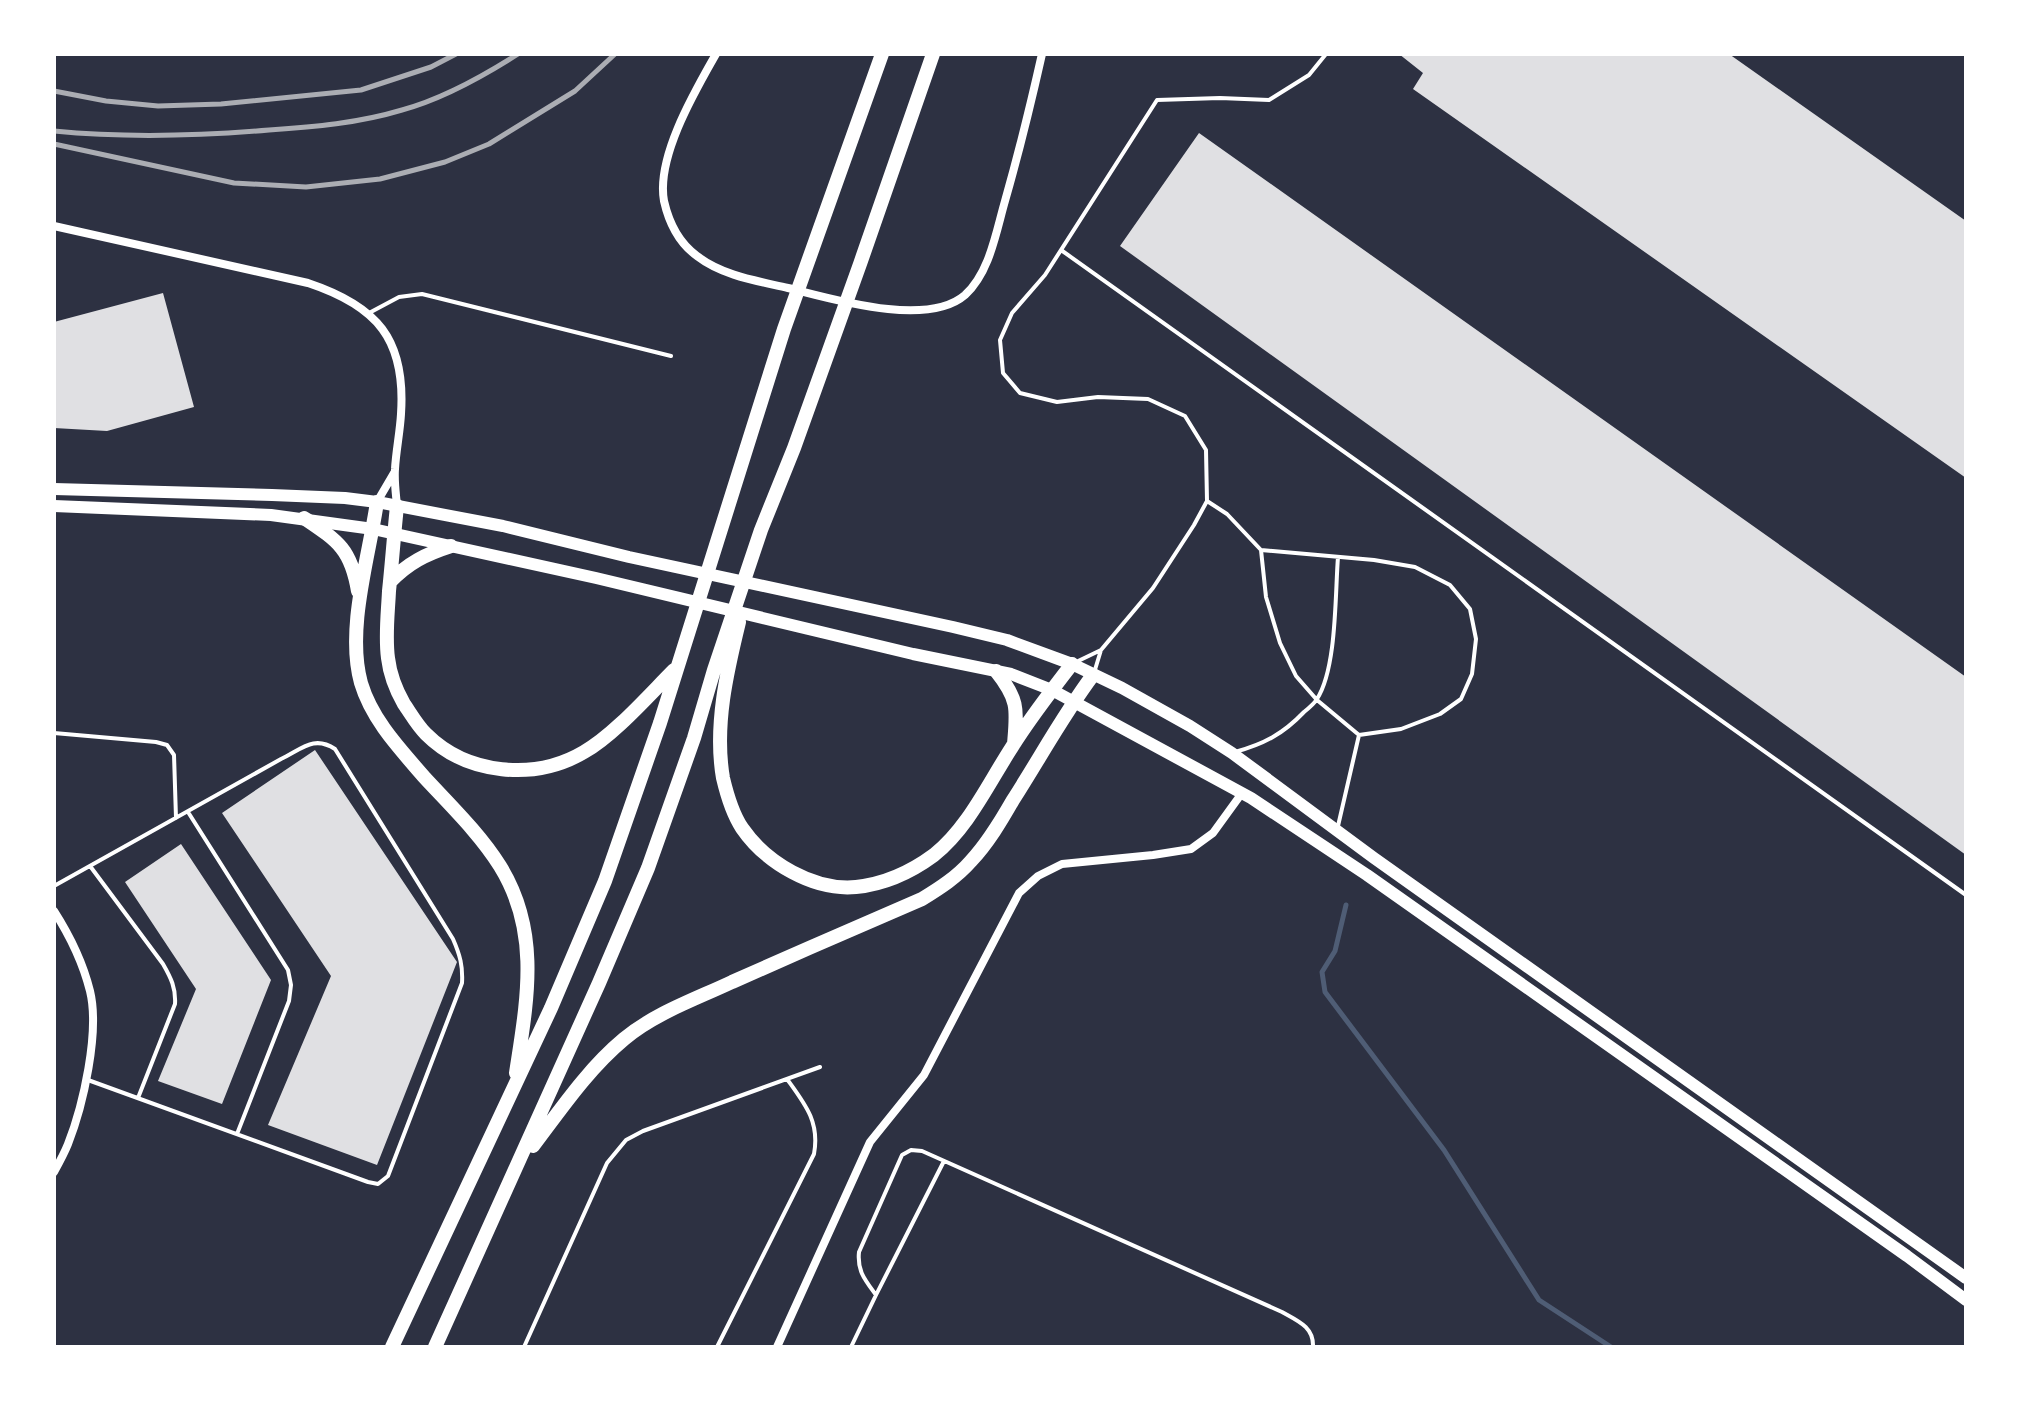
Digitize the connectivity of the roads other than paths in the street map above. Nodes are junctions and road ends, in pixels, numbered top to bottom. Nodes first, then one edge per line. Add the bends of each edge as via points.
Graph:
1 (716, 54) edge
2 (882, 54) edge
3 (933, 54) edge
4 (1042, 54) edge
5 (1326, 54) edge
6 (54, 226) edge
7 (1061, 250) junction
8 (367, 314) junction
9 (671, 356) dead end
10 (394, 472) junction
11 (54, 489) edge
12 (1207, 501) junction
13 (377, 502) junction
14 (54, 506) edge
15 (397, 506) junction
16 (304, 518) junction
17 (373, 529) junction
18 (394, 533) junction
19 (451, 546) junction
20 (1261, 550) junction
21 (1338, 557) junction
22 (390, 582) junction
23 (360, 603) junction
24 (1101, 650) junction
25 (1072, 664) junction
26 (678, 667) junction
27 (722, 667) junction
28 (996, 671) junction
29 (1093, 675) junction
30 (1052, 690) junction
31 (1317, 700) junction
32 (1073, 702) junction
33 (54, 733) edge
34 (1359, 735) junction
35 (1014, 744) junction
36 (1232, 753) junction
37 (1242, 793) junction
38 (188, 812) junction
39 (176, 818) junction
40 (1337, 829) junction
41 (90, 866) junction
42 (54, 886) edge
43 (1966, 895) edge
44 (54, 911) edge
45 (820, 1067) dead end
46 (86, 1079) junction
47 (787, 1079) junction
48 (514, 1089) junction
49 (138, 1098) junction
50 (237, 1134) junction
51 (944, 1161) junction
52 (518, 1167) junction
53 (54, 1172) edge
54 (1966, 1278) edge
55 (876, 1295) junction
56 (1966, 1300) edge
57 (392, 1347) edge
58 (435, 1347) edge
59 (524, 1347) edge
60 (717, 1347) edge
61 (777, 1347) edge
62 (851, 1347) edge
63 (1313, 1347) edge

1 - 4 street via 693,96 666,169 664,198 682,243 723,271 865,308 918,310 944,306 964,295 978,278 1019,154
2 - 26 main road via 784,329
3 - 27 main road via 761,530
5 - 7 lane via 1309,75 1269,100 1157,100
6 - 8 street via 308,283 334,292
7 - 12 lane via 1012,313 1000,340 1003,373 1020,393 1057,402 1148,399 1185,416 1206,450
7 - 43 lane
8 - 9 lane via 399,297 422,294
8 - 10 street via 389,337 397,357 401,413
10 - 13 street
10 - 15 street
11 - 13 main road
12 - 20 lane
12 - 24 lane via 1153,588
13 - 15 main road
13 - 17 main road
14 - 16 main road
15 - 18 main road
15 - 25 main road via 993,637
16 - 17 main road
16 - 23 main road via 342,547 354,571
17 - 18 main road
17 - 23 main road
18 - 19 main road
18 - 22 main road
19 - 22 main road via 421,557
19 - 28 main road
20 - 21 lane
20 - 31 lane via 1266,597 1280,643 1296,676
21 - 31 lane via 1332,646
21 - 34 lane via 1415,567 1450,585 1470,609 1476,639 1472,674 1461,699 1440,714 1401,729
22 - 26 main road via 388,659 400,696 425,733 479,765 519,771 577,756
23 - 48 main road via 356,656 371,708 383,729 499,864 522,914 529,980
24 - 25 lane
24 - 29 lane
25 - 29 main road
25 - 30 main road
26 - 48 main road via 605,881
27 - 35 main road via 720,754 730,804 759,848 820,883 873,884 897,877 934,854 972,811
27 - 52 main road via 648,868
28 - 30 main road
28 - 35 main road via 1015,704
29 - 32 main road
29 - 36 main road
30 - 32 main road
30 - 35 main road
31 - 34 lane
31 - 36 lane via 1277,736
32 - 37 main road
32 - 52 main road via 996,829 956,876 922,899 648,1022 599,1062
33 - 39 lane via 167,745 174,755
34 - 40 lane
36 - 40 main road
37 - 56 main road via 1391,892
37 - 61 street via 1213,833 1191,849 1062,864 1019,893 924,1075 870,1142
38 - 39 lane
38 - 50 lane via 288,970 291,985
38 - 50 lane via 281,759 318,741 326,743 335,749 453,939 463,969 388,1176 378,1184
39 - 41 lane
40 - 54 main road
41 - 42 lane
41 - 49 lane via 163,964 175,991 175,1004
44 - 46 street via 91,994
45 - 47 lane
46 - 49 lane
46 - 53 street via 68,1146
47 - 59 lane via 626,1140 607,1163
47 - 60 lane via 814,1125 814,1154
48 - 57 main road
49 - 50 lane
51 - 55 lane
51 - 55 lane via 922,1151 902,1155 859,1252 861,1275
51 - 63 lane via 1282,1312 1309,1328
52 - 58 main road
55 - 62 lane

